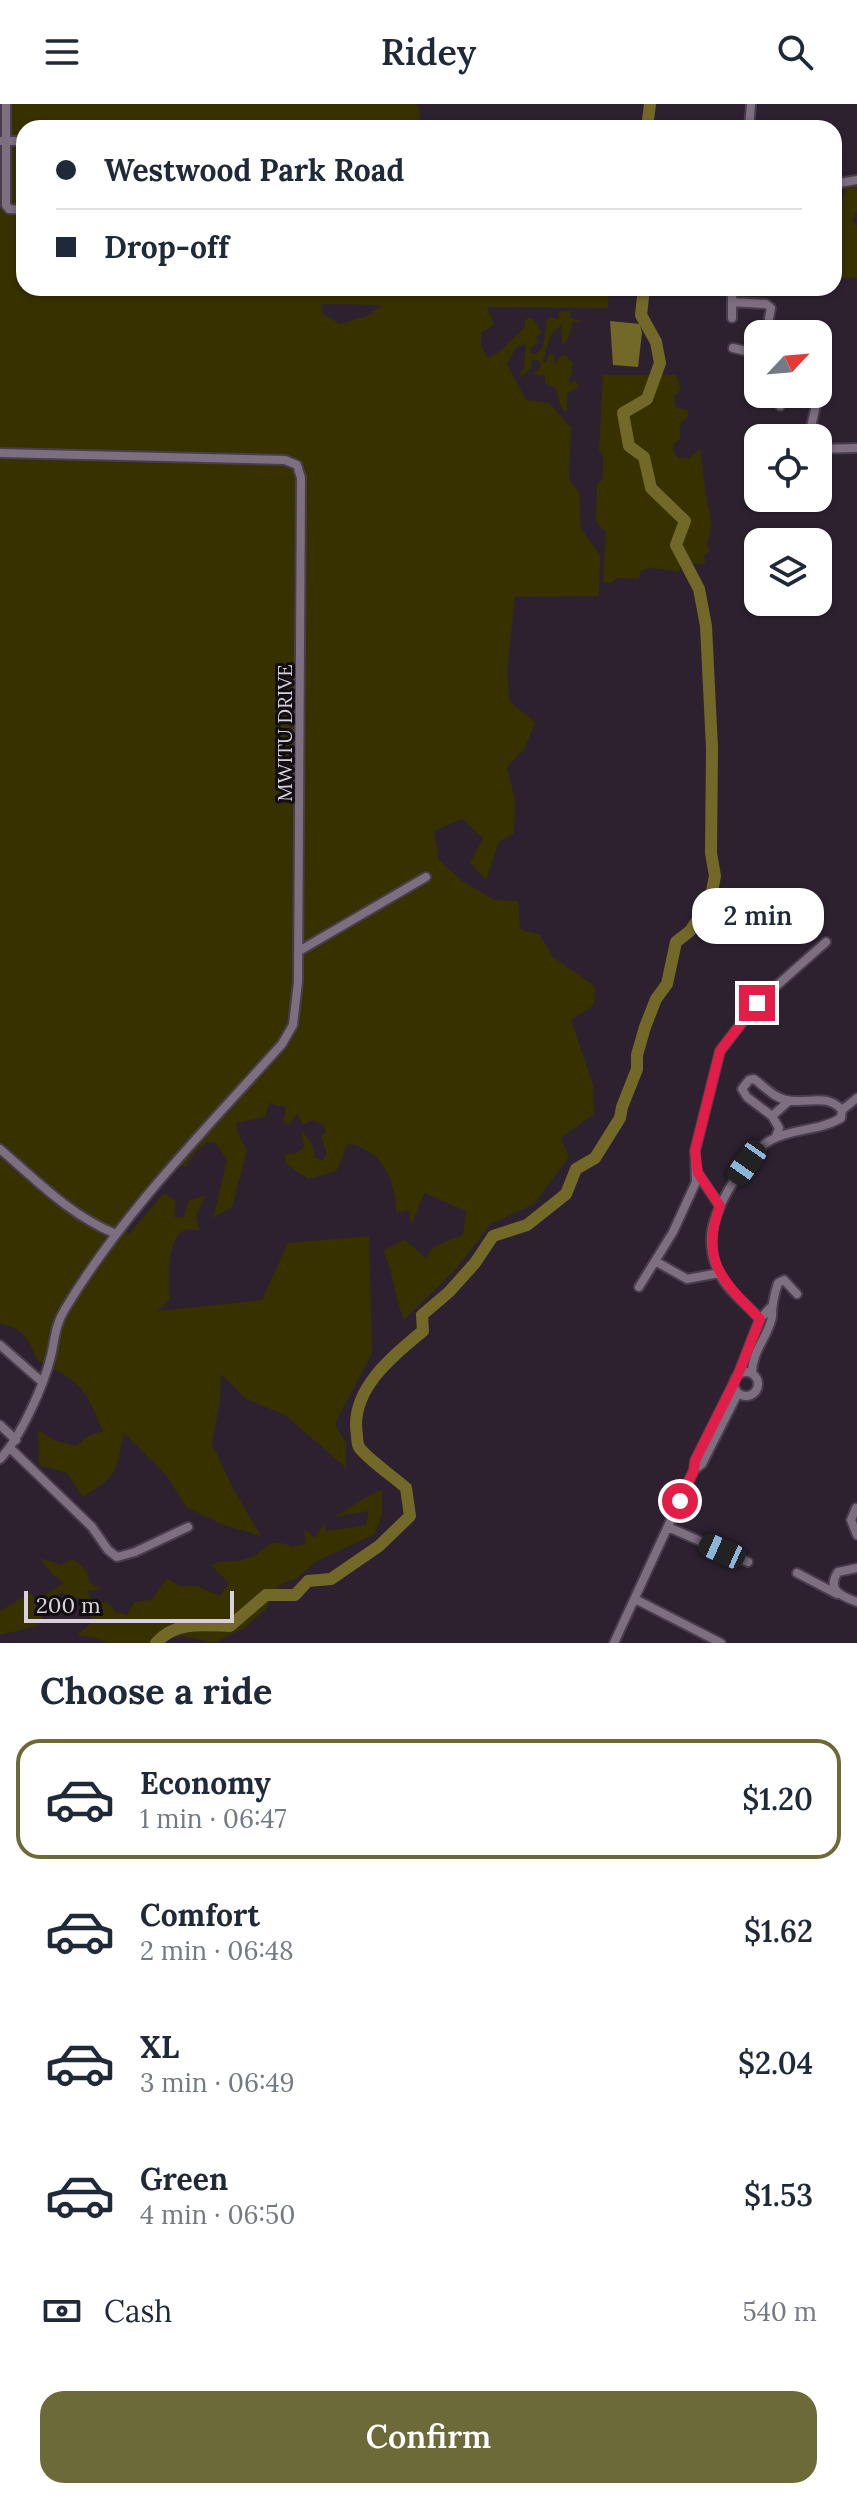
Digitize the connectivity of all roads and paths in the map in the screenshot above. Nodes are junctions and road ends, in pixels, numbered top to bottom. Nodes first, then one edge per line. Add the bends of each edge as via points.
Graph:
1 (6, 104) edge
2 (3, 141) edge
3 (16, 209) edge
4 (732, 296) edge
5 (732, 302) junction
6 (732, 318) dead end
7 (769, 318) dead end
8 (733, 348) dead end
9 (744, 351) edge
10 (857, 448) edge
11 (832, 449) edge
12 (0, 453) edge
13 (426, 877) dead end
14 (826, 942) dead end
15 (299, 951) junction
16 (768, 1092) junction
17 (857, 1098) edge
18 (789, 1101) junction
19 (757, 1104) junction
20 (842, 1110) junction
21 (772, 1116) junction
22 (776, 1137) junction
23 (0, 1149) edge
24 (698, 1173) junction
25 (720, 1206) junction
26 (116, 1234) junction
27 (655, 1261) junction
28 (719, 1273) junction
29 (639, 1287) dead end
30 (797, 1294) dead end
31 (770, 1308) junction
32 (760, 1319) junction
33 (0, 1345) edge
34 (752, 1373) junction
35 (736, 1379) junction
36 (41, 1381) junction
37 (738, 1393) junction
38 (0, 1425) edge
39 (13, 1444) junction
40 (0, 1459) edge
41 (694, 1470) junction
42 (856, 1508) edge
43 (188, 1527) dead end
44 (668, 1527) junction
45 (857, 1535) edge
46 (748, 1562) dead end
47 (857, 1568) edge
48 (797, 1573) dead end
49 (838, 1595) junction
50 (635, 1599) junction
51 (857, 1602) edge
52 (614, 1643) edge
53 (721, 1643) edge

1 - 2 street
2 - 3 street via 6,205
4 - 5 street
5 - 6 street
5 - 7 street via 766,304 771,308
8 - 9 street
10 - 11 street
12 - 15 street, MWITU DRIVE via 285,460 300,470
13 - 15 street
14 - 24 street via 757,1003 720,1051 695,1151
15 - 26 street, MWITU DRIVE via 295,1015 282,1044
16 - 18 street
16 - 19 street
16 - 19 street via 749,1080 742,1089
17 - 20 street
18 - 20 street via 829,1100
18 - 21 street
19 - 21 street
20 - 22 street via 841,1118 831,1124
21 - 22 street via 779,1128
22 - 25 street via 747,1163
23 - 26 street via 57,1198
24 - 25 street
24 - 27 street
25 - 28 street via 712,1233
26 - 36 street, MWITU DRIVE via 62,1313
27 - 28 street via 687,1279
27 - 29 street
28 - 32 street
30 - 31 street via 784,1280 778,1283
31 - 32 street
31 - 34 street via 772,1316 755,1352
32 - 35 street
33 - 36 street
34 - 35 street via 743,1372
34 - 37 street via 757,1391 748,1397
35 - 37 street
35 - 41 street
36 - 39 street, MWITU DRIVE
37 - 41 street
38 - 39 street
39 - 40 street, MWITU DRIVE
39 - 43 street via 117,1557
41 - 44 street
42 - 45 street via 851,1520
44 - 46 street
44 - 50 street
47 - 49 street via 838,1572 833,1579
48 - 49 street
49 - 51 street
50 - 52 street
50 - 53 street

